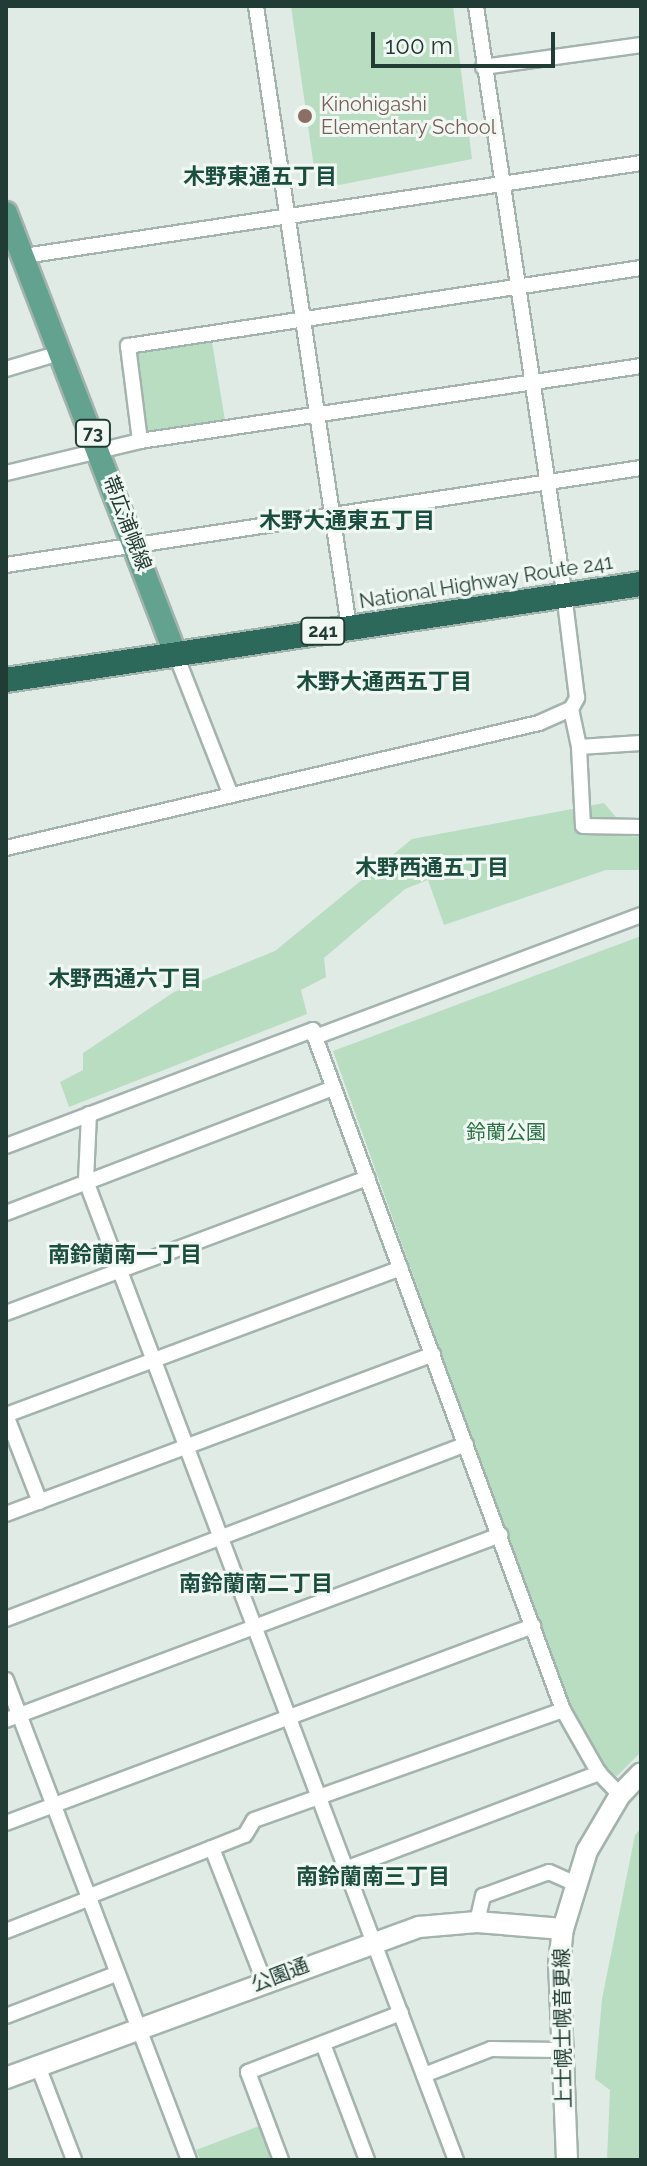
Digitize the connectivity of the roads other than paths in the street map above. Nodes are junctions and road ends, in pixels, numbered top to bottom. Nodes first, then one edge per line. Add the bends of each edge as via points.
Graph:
1 (256, 6) edge
2 (476, 6) edge
3 (641, 45) edge
4 (483, 67) junction
5 (641, 163) edge
6 (501, 183) junction
7 (6, 213) edge
8 (288, 217) junction
9 (15, 258) edge
10 (641, 268) edge
11 (517, 287) junction
12 (304, 320) junction
13 (63, 352) junction
14 (641, 366) edge
15 (6, 369) edge
16 (531, 383) junction
17 (318, 414) junction
18 (140, 441) junction
19 (99, 449) junction
20 (641, 468) edge
21 (6, 473) edge
22 (549, 483) junction
23 (333, 515) junction
24 (135, 546) junction
25 (6, 565) edge
26 (641, 584) edge
27 (564, 594) junction
28 (349, 627) junction
29 (176, 655) junction
30 (6, 680) edge
31 (571, 709) junction
32 (641, 743) edge
33 (579, 747) junction
34 (231, 795) junction
35 (641, 827) edge
36 (6, 848) edge
37 (641, 915) edge
38 (315, 1037) junction
39 (334, 1088) junction
40 (89, 1114) junction
41 (6, 1146) edge
42 (368, 1178) junction
43 (86, 1181) junction
44 (6, 1213) edge
45 (401, 1268) junction
46 (120, 1271) junction
47 (6, 1313) edge
48 (433, 1354) junction
49 (155, 1360) junction
50 (6, 1415) edge
51 (466, 1444) junction
52 (187, 1446) junction
53 (40, 1502) junction
54 (6, 1514) edge
55 (500, 1535) junction
56 (221, 1538) junction
57 (6, 1619) edge
58 (255, 1626) junction
59 (533, 1626) junction
60 (6, 1680) edge
61 (563, 1710) junction
62 (13, 1717) edge
63 (288, 1717) junction
64 (599, 1773) junction
65 (641, 1773) edge
66 (620, 1795) junction
67 (319, 1799) junction
68 (53, 1806) junction
69 (6, 1823) edge
70 (212, 1848) junction
71 (345, 1869) junction
72 (574, 1883) junction
73 (87, 1898) junction
74 (477, 1922) junction
75 (563, 1929) junction
76 (6, 1931) edge
77 (372, 1941) junction
78 (116, 1974) junction
79 (264, 1981) junction
80 (401, 2013) junction
81 (6, 2016) edge
82 (138, 2028) junction
83 (323, 2044) junction
84 (561, 2050) junction
85 (38, 2066) junction
86 (424, 2075) junction
87 (6, 2078) edge
88 (74, 2160) edge
89 (189, 2160) edge
90 (281, 2160) edge
91 (367, 2160) edge
92 (456, 2160) edge
93 (567, 2160) edge

1 - 8 street
2 - 4 street
3 - 4 street
4 - 6 street
5 - 6 street
6 - 8 street
6 - 11 street
7 - 9 main road, 帯広浦幌線 / 73
8 - 9 street
8 - 12 street
9 - 13 main road, 帯広浦幌線 / 73
10 - 11 street
11 - 12 street
11 - 16 street
12 - 17 street
12 - 18 street via 128,346
13 - 15 street
13 - 19 main road, 帯広浦幌線 / 73
14 - 16 street
16 - 17 street
16 - 22 street
17 - 18 street
17 - 23 street
18 - 19 street
19 - 21 street
19 - 24 main road, 帯広浦幌線 / 73
20 - 22 street
22 - 23 street
22 - 27 street
23 - 24 street
23 - 28 street
24 - 25 street
24 - 29 main road, 帯広浦幌線 / 73
26 - 27 highway, National Highway Route 241 / 241
27 - 28 highway, National Highway Route 241 / 241
27 - 31 street via 577,698
28 - 29 highway, National Highway Route 241 / 241
29 - 30 highway, National Highway Route 241 / 241
29 - 34 street
31 - 33 street
31 - 34 street via 539,723
32 - 33 street
33 - 35 street via 583,826
34 - 36 street
37 - 38 street
38 - 39 street
38 - 40 street via 313,1030
39 - 42 street
39 - 43 street
40 - 41 street
40 - 43 street
42 - 45 street
42 - 46 street
43 - 44 street
43 - 46 street
45 - 48 street
45 - 49 street
46 - 47 street
46 - 49 street
48 - 51 street
48 - 52 street
49 - 50 street
49 - 52 street
50 - 53 street
51 - 55 street
51 - 56 street
52 - 53 street
52 - 56 street
53 - 54 street
55 - 58 street
55 - 59 street
56 - 57 street
56 - 58 street
58 - 62 street
58 - 63 street
59 - 61 street
59 - 63 street
60 - 62 street
61 - 64 street
61 - 67 street
62 - 68 street
63 - 67 street
63 - 68 street
64 - 66 street
64 - 71 street
65 - 66 street, 上士幌士幌音更線
66 - 72 street, 上士幌士幌音更線
67 - 70 street via 254,1820 245,1835
67 - 71 street
68 - 69 street
68 - 73 street
70 - 73 street
70 - 79 street
71 - 77 street
72 - 74 street via 549,1872 483,1896
72 - 75 street, 上士幌士幌音更線
73 - 76 street
73 - 78 street
74 - 75 street, 公園通
74 - 77 street, 公園通 via 419,1927
75 - 84 street, 上士幌士幌音更線
77 - 79 street, 公園通
77 - 80 street
78 - 81 street
78 - 82 street
79 - 82 street, 公園通
80 - 83 street
80 - 86 street
82 - 85 street, 公園通
82 - 89 street
83 - 90 street via 248,2072
83 - 91 street
84 - 86 street via 491,2049
84 - 93 street, 上士幌士幌音更線
85 - 87 street, 公園通
85 - 88 street
86 - 92 street

